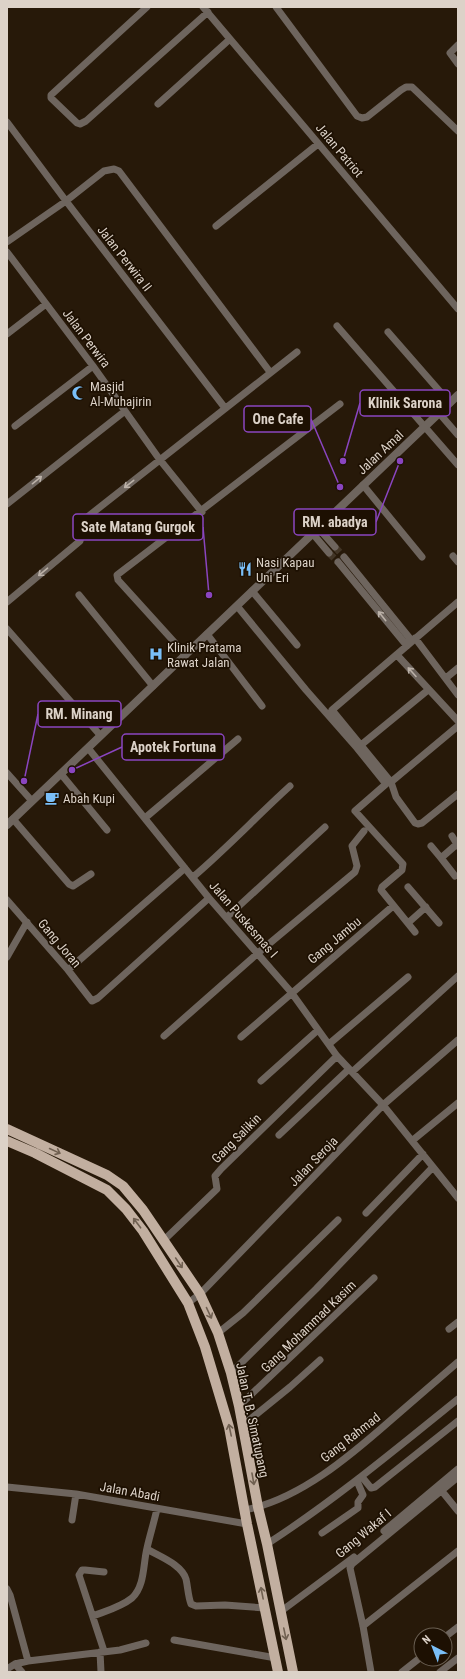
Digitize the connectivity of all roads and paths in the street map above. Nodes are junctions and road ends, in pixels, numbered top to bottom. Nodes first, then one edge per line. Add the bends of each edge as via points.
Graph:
1 (147, 7) edge
2 (276, 7) edge
3 (205, 10) edge
4 (230, 39) junction
5 (458, 45) edge
6 (458, 64) edge
7 (158, 104) dead end
8 (7, 122) edge
9 (458, 131) edge
10 (318, 144) junction
11 (66, 201) junction
12 (216, 226) dead end
13 (7, 242) edge
14 (8, 256) edge
15 (46, 304) junction
16 (458, 309) edge
17 (337, 326) dead end
18 (388, 332) dead end
19 (7, 334) edge
20 (297, 352) dead end
21 (93, 366) junction
22 (270, 372) junction
23 (458, 395) edge
24 (450, 403) junction
25 (340, 404) dead end
26 (226, 408) junction
27 (125, 412) junction
28 (439, 413) junction
29 (15, 426) dead end
30 (425, 426) junction
31 (458, 435) edge
32 (160, 460) junction
33 (458, 465) edge
34 (363, 485) junction
35 (7, 504) edge
36 (202, 512) junction
37 (316, 532) junction
38 (332, 550) tunnel mouth
39 (422, 557) dead end
40 (341, 560) tunnel mouth
41 (252, 592) junction
42 (79, 596) dead end
43 (7, 602) edge
44 (458, 602) edge
45 (237, 606) junction
46 (7, 629) edge
47 (207, 634) junction
48 (411, 642) junction
49 (297, 645) dead end
50 (186, 654) junction
51 (397, 655) junction
52 (458, 668) edge
53 (446, 678) junction
54 (153, 686) junction
55 (428, 690) junction
56 (458, 696) edge
57 (262, 706) dead end
58 (458, 721) edge
59 (458, 726) edge
60 (100, 735) junction
61 (238, 739) dead end
62 (362, 746) junction
63 (88, 748) junction
64 (7, 772) edge
65 (61, 774) junction
66 (392, 782) junction
67 (290, 786) dead end
68 (458, 794) edge
69 (32, 801) junction
70 (145, 818) junction
71 (13, 819) junction
72 (7, 825) edge
73 (325, 827) dead end
74 (107, 830) dead end
75 (364, 831) dead end
76 (452, 836) dead end
77 (457, 845) edge
78 (431, 846) dead end
79 (441, 858) junction
80 (185, 868) junction
81 (91, 874) dead end
82 (454, 876) dead end
83 (194, 877) junction
84 (408, 887) dead end
85 (209, 898) junction
86 (7, 900) edge
87 (393, 906) junction
88 (426, 908) junction
89 (227, 917) junction
90 (27, 922) junction
91 (408, 923) junction
92 (439, 923) dead end
93 (415, 932) dead end
94 (258, 953) junction
95 (7, 957) edge
96 (68, 970) junction
97 (458, 976) edge
98 (408, 977) dead end
99 (291, 992) junction
100 (318, 1030) junction
101 (164, 1036) dead end
102 (240, 1037) dead end
103 (458, 1040) edge
104 (329, 1044) junction
105 (337, 1056) junction
106 (350, 1071) junction
107 (261, 1081) dead end
108 (458, 1103) edge
109 (383, 1105) junction
110 (7, 1129) edge
111 (278, 1135) dead end
112 (413, 1140) junction
113 (7, 1142) edge
114 (37, 1148) junction
115 (423, 1154) junction
116 (433, 1166) junction
117 (458, 1198) edge
118 (366, 1213) dead end
119 (338, 1220) dead end
120 (164, 1240) junction
121 (374, 1278) dead end
122 (200, 1294) junction
123 (188, 1303) junction
124 (458, 1322) edge
125 (449, 1329) dead end
126 (218, 1333) junction
127 (320, 1360) dead end
128 (458, 1362) edge
129 (231, 1373) junction
130 (458, 1399) edge
131 (239, 1406) junction
132 (458, 1421) edge
133 (242, 1426) junction
134 (458, 1469) edge
135 (458, 1477) edge
136 (360, 1479) junction
137 (7, 1487) edge
138 (441, 1490) junction
139 (76, 1494) junction
140 (258, 1507) junction
141 (157, 1509) junction
142 (245, 1510) junction
143 (458, 1511) edge
144 (72, 1520) dead end
145 (247, 1524) junction
146 (322, 1534) dead end
147 (267, 1544) junction
148 (147, 1549) junction
149 (458, 1551) edge
150 (104, 1572) dead end
151 (7, 1589) edge
152 (265, 1608) junction
153 (280, 1612) junction
154 (93, 1616) junction
155 (363, 1626) junction
156 (174, 1640) dead end
157 (146, 1643) dead end
158 (102, 1652) junction
159 (276, 1658) junction
160 (458, 1658) edge
161 (28, 1661) junction
162 (413, 1663) edge
163 (15, 1664) junction
164 (7, 1669) edge
165 (22, 1672) edge
166 (101, 1672) edge
167 (278, 1672) edge
168 (293, 1672) edge
169 (371, 1672) edge
170 (402, 1672) edge
171 (440, 1672) edge

1 - 3 street via 52,94 51,98 77,123 86,121
2 - 9 street via 357,116 367,118 401,90 412,86
3 - 4 street, Jalan Patriot
4 - 7 street
4 - 10 street, Jalan Patriot
5 - 6 street via 450,52
8 - 11 street, Jalan Perwira II
10 - 12 street
10 - 16 street, Jalan Patriot
11 - 13 street
11 - 22 street via 104,172 114,169 120,171
11 - 26 street, Jalan Perwira II
14 - 15 street, Jalan Perwira
15 - 19 street
15 - 21 street, Jalan Perwira
17 - 30 street
18 - 24 street
20 - 22 street
21 - 27 street, Jalan Perwira
21 - 29 street
22 - 26 street
23 - 24 street, Jalan Amal
24 - 28 street, Jalan Amal
25 - 36 street
26 - 32 street
27 - 32 street, Jalan Perwira
35 -> 27 street
28 - 30 street, Jalan Amal
28 - 31 street
30 - 33 street
30 - 34 street, Jalan Amal
32 - 36 street, Jalan Perwira
32 -> 43 street via 81,522 78,527 80,541
34 - 37 street, Jalan Amal
34 - 39 street
36 - 50 street via 117,577
37 - 38 street
37 - 41 street, Jalan Amal
40 - 48 street
41 - 45 street, Jalan Amal
41 - 49 street
42 - 54 street
44 - 48 street
45 - 47 street, Jalan Amal
45 - 87 street via 386,784 355,811 404,866 381,888
46 - 60 street
47 - 50 street, Jalan Amal
47 - 57 street
48 - 51 street
48 - 53 street
50 - 54 street, Jalan Amal
55 -> 51 street
51 - 62 street via 332,710
52 - 53 street
53 - 56 street
54 - 60 street, Jalan Amal
55 - 58 street
55 - 62 street
59 - 66 street
60 - 63 street, Jalan Amal
61 - 70 street
62 - 66 street
63 - 65 street, Jalan Amal
63 - 70 street, Jalan Puskesmas I
64 - 69 street
65 - 69 street, Jalan Amal
65 - 74 street
66 - 68 street via 396,797 418,824
67 - 83 street
69 - 71 street, Jalan Amal
70 - 80 street, Jalan Puskesmas I
71 - 72 street, Jalan Amal
71 - 81 street via 69,884 73,886
73 - 89 street
75 - 94 street via 352,846 357,866 355,872
76 - 77 street
77 - 79 street
78 - 79 street
79 - 82 street
80 - 83 street, Jalan Puskesmas I
80 - 96 street
83 - 85 street, Jalan Puskesmas I
84 - 88 street
85 - 89 street, Jalan Puskesmas I
85 - 96 street, Gang Joran via 94,1001 89,999
86 - 90 street, Gang Joran
87 - 91 street
87 - 99 street, Gang Jambu
88 - 91 street
88 - 92 street
89 - 94 street, Jalan Puskesmas I
90 - 95 street
90 - 96 street, Gang Joran
91 - 93 street
94 - 99 street, Jalan Puskesmas I
94 - 101 street
97 - 106 street
98 - 104 street
99 - 100 street, Jalan Puskesmas I
99 - 102 street, Gang Jambu
100 - 104 street, Jalan Puskesmas I
100 - 107 street
103 - 109 street, Jalan Seroja
104 - 105 street, Jalan Puskesmas I
105 - 106 street, Jalan Puskesmas I
105 - 120 street, Gang Salikin via 221,1169 215,1176 217,1189
106 - 109 street, Jalan Puskesmas I
106 - 111 street
108 - 112 street
109 - 112 street, Jalan Puskesmas I
109 - 122 street, Jalan Seroja
110 - 114 main road, Jalan T. B. Simatupang
112 - 115 street, Jalan Puskesmas I
113 - 114 main road, Jalan T. B. Simatupang
114 -> 120 main road, Jalan T. B. Simatupang via 107,1174 123,1186
123 -> 114 main road, Jalan T. B. Simatupang via 143,1231 126,1209 107,1190
115 - 116 street, Jalan Puskesmas I
115 - 118 street
116 - 117 street, Jalan Puskesmas I
116 - 129 street via 316,1289
119 - 126 street
120 -> 122 main road, Jalan T. B. Simatupang
121 - 131 street, Gang Mohammad Kasim
122 - 123 street, Jalan Seroja
122 -> 126 main road, Jalan T. B. Simatupang
142 -> 123 main road, Jalan T. B. Simatupang via 229,1427 207,1354
124 - 125 street
126 - 129 main road, Jalan T. B. Simatupang
127 - 133 street
128 - 140 street, Gang Rahmad via 353,1453 304,1486
129 - 131 main road, Jalan T. B. Simatupang
130 - 136 street
131 - 133 main road, Jalan T. B. Simatupang
132 - 136 street via 375,1487 371,1488
133 -> 140 main road, Jalan T. B. Simatupang
134 - 153 street, Gang Wakaf I via 348,1562
135 - 138 street
136 - 146 street via 363,1496 358,1502 358,1508
136 - 147 street
137 - 139 street, Jalan Abadi
138 - 143 street
138 - 155 street via 352,1564 350,1571
139 - 141 street, Jalan Abadi
139 - 144 street
140 - 142 street, Gang Rahmad
140 - 147 main road, Jalan T. B. Simatupang
141 - 145 street, Jalan Abadi
141 - 148 street
142 - 145 main road, Jalan T. B. Simatupang
152 -> 145 main road, Jalan T. B. Simatupang
147 - 153 main road, Jalan T. B. Simatupang
148 - 152 street via 181,1570 191,1604
148 - 154 street via 141,1582 133,1597 123,1604
149 - 155 street
150 - 154 street via 82,1570 78,1575
151 - 161 street
152 - 159 main road, Jalan T. B. Simatupang
153 -> 168 main road, Jalan T. B. Simatupang
154 - 158 street
155 - 169 street
156 - 159 street
157 - 158 street
158 - 161 street
158 - 166 street
159 - 167 main road, Jalan T. B. Simatupang
160 - 171 street
161 - 163 street
162 - 170 street
163 - 164 street
163 - 165 street

